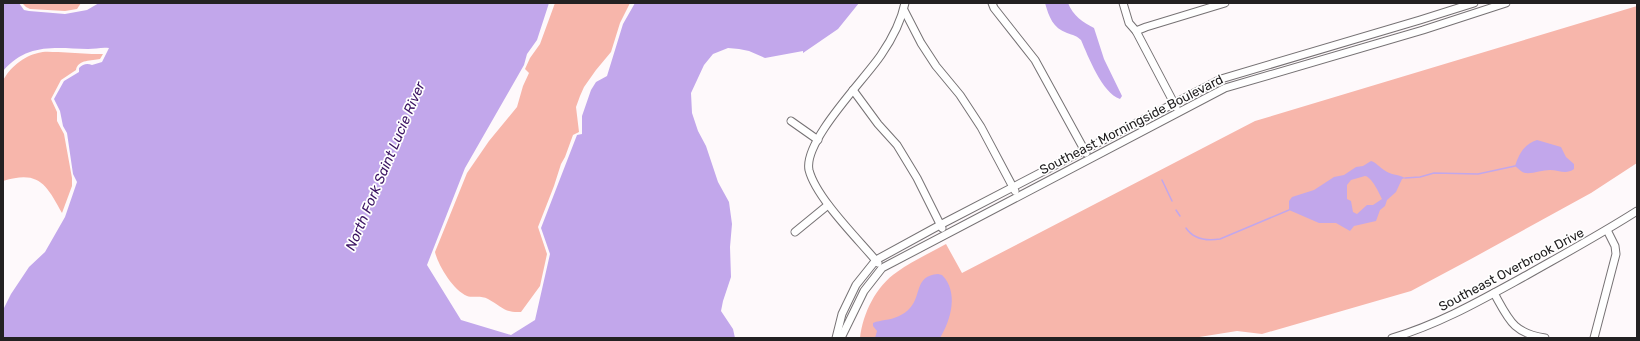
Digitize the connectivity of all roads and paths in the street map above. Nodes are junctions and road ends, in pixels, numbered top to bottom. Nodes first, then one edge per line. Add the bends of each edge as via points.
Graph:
1 (992, 3) edge
2 (1123, 3) edge
3 (1226, 3) edge
4 (1474, 3) edge
5 (1506, 3) edge
6 (905, 7) edge
7 (1430, 17) junction
8 (1433, 27) junction
9 (1136, 31) junction
10 (1344, 42) junction
11 (1347, 52) junction
12 (1258, 68) junction
13 (1261, 77) junction
14 (853, 90) junction
15 (1174, 104) junction
16 (1179, 112) junction
17 (791, 122) dead end
18 (818, 140) junction
19 (1085, 150) junction
20 (1089, 158) junction
21 (1013, 188) junction
22 (1018, 196) junction
23 (828, 204) junction
24 (1637, 211) edge
25 (940, 225) junction
26 (1607, 230) junction
27 (795, 232) dead end
28 (945, 234) junction
29 (876, 260) junction
30 (882, 268) junction
31 (1494, 293) junction
32 (836, 338) edge
33 (841, 338) edge
34 (1392, 338) edge
35 (1545, 338) edge
36 (1594, 338) edge

1 - 19 street via 1035,60
2 - 9 street via 1129,23
3 - 9 street
4 - 7 street, Southeast Morningside Boulevard
5 - 8 street, Southeast Morningside Boulevard
6 - 14 street via 893,36 880,57
6 - 21 street via 921,43 981,127
7 - 8 street
7 - 10 street, Southeast Morningside Boulevard
8 - 11 street, Southeast Morningside Boulevard
9 - 15 street
10 - 11 street
10 - 12 street, Southeast Morningside Boulevard
11 - 13 street, Southeast Morningside Boulevard
12 - 13 street
12 - 15 street, Southeast Morningside Boulevard via 1221,79
13 - 16 street, Southeast Morningside Boulevard via 1225,88
14 - 18 street via 835,112
14 - 25 street via 897,145
15 - 16 street
15 - 19 street, Southeast Morningside Boulevard
16 - 20 street, Southeast Morningside Boulevard
17 - 18 street
18 - 23 street via 808,162 809,171
19 - 20 street
19 - 21 street, Southeast Morningside Boulevard
20 - 22 street, Southeast Morningside Boulevard
21 - 22 street
21 - 25 street, Southeast Morningside Boulevard
22 - 28 street, Southeast Morningside Boulevard
23 - 27 street
23 - 29 street
24 - 26 street, Southeast Overbrook Drive
25 - 28 street
25 - 29 street, Southeast Morningside Boulevard
26 - 31 street, Southeast Overbrook Drive
26 - 36 street via 1616,254
28 - 30 street, Southeast Morningside Boulevard
29 - 30 street
29 - 32 street, Southeast Morningside Boulevard via 856,285 842,314
30 - 33 street, Southeast Morningside Boulevard via 864,291
31 - 34 street, Southeast Overbrook Drive via 1427,327
31 - 35 street via 1513,326 1530,336

